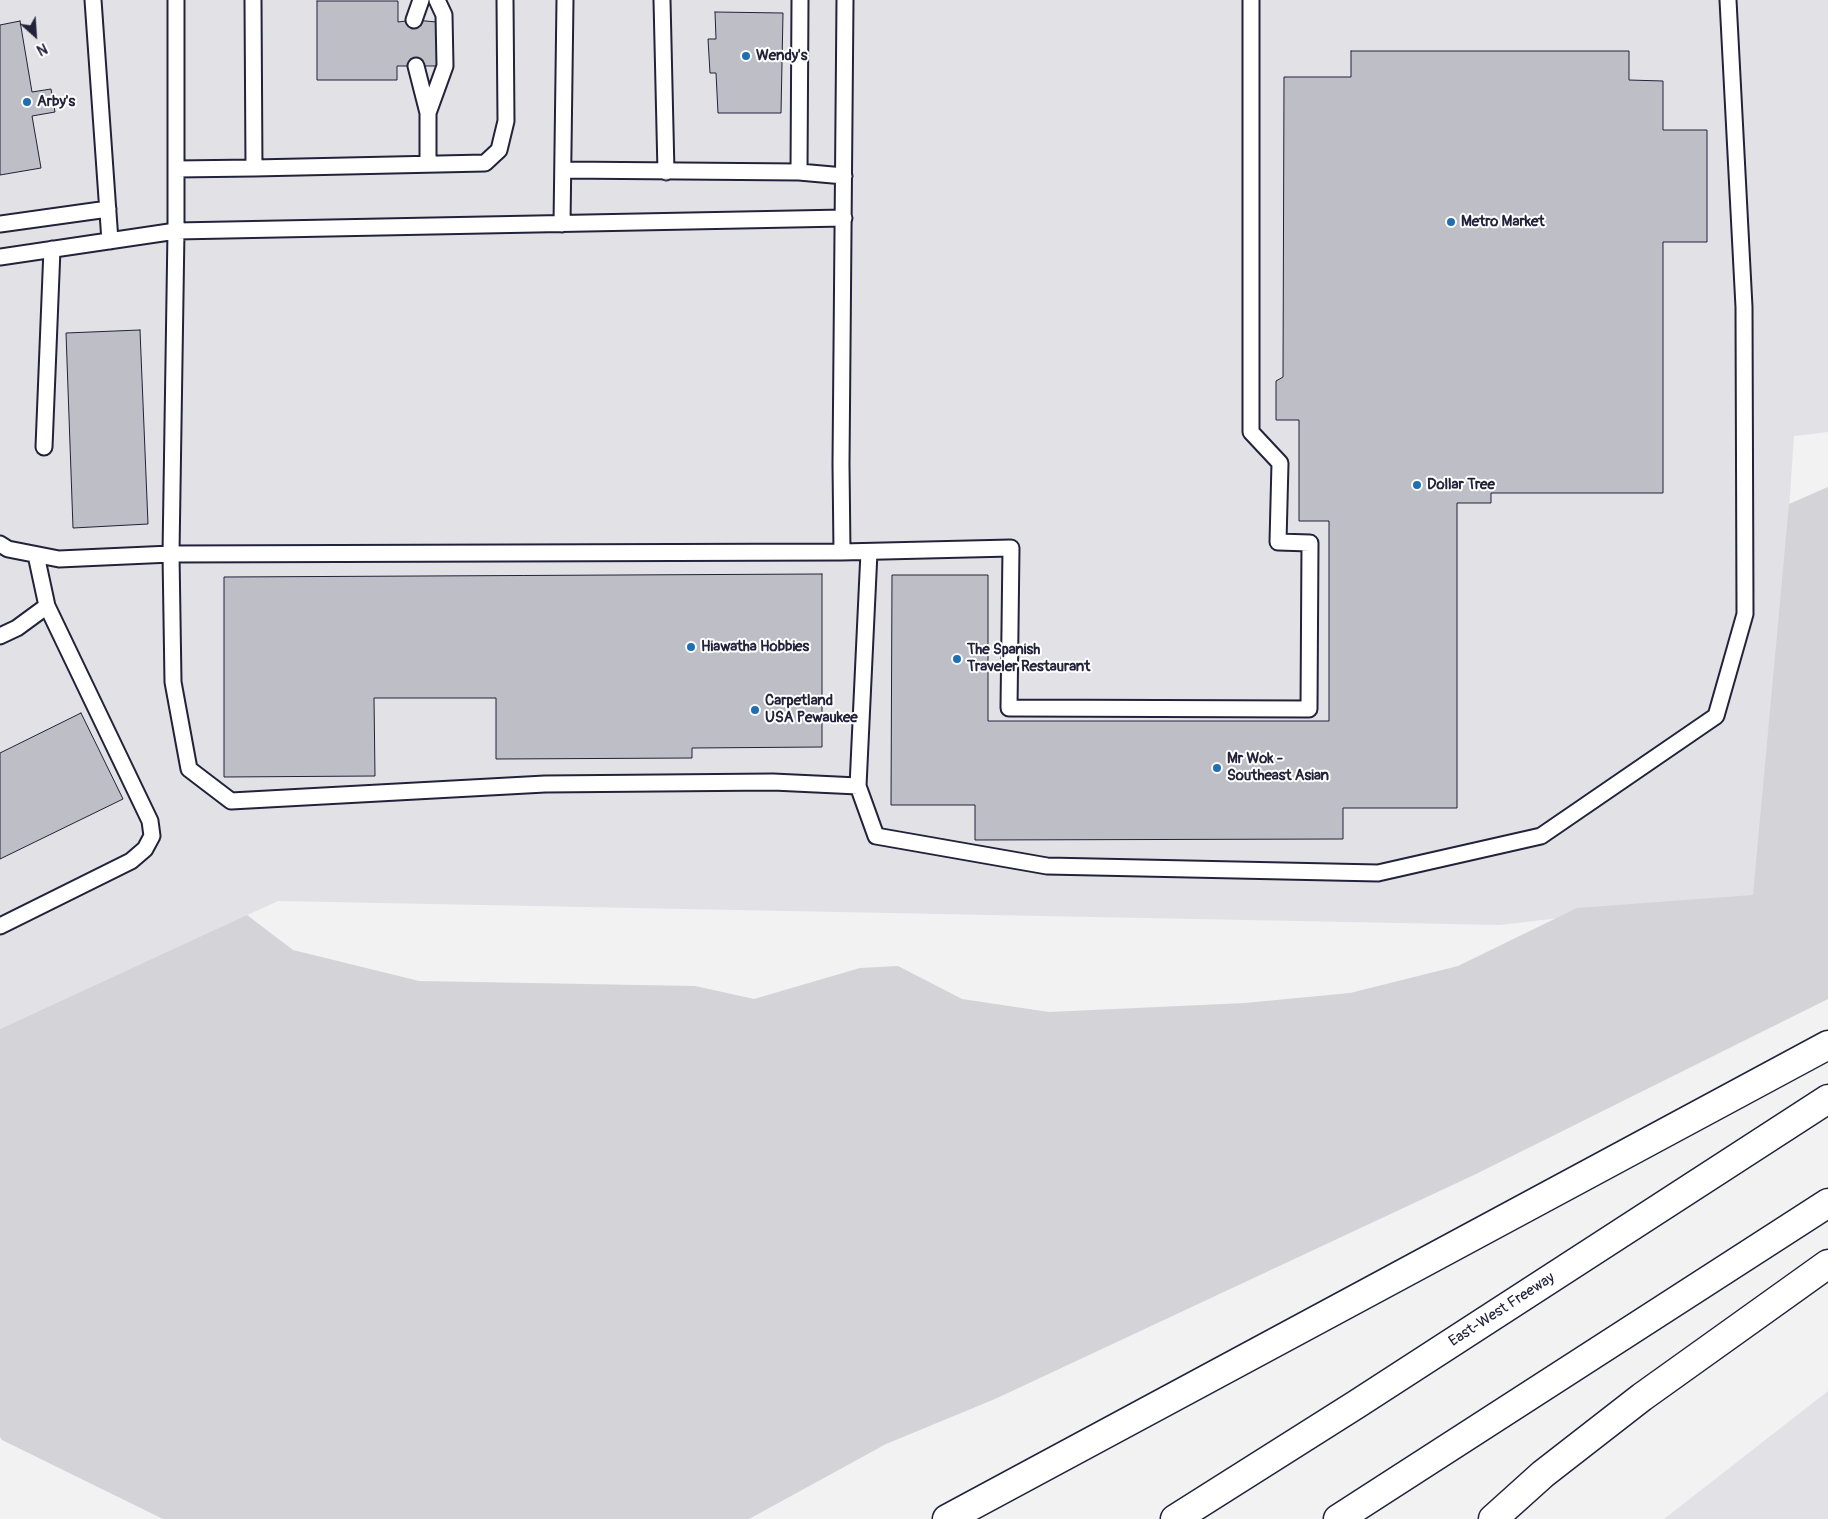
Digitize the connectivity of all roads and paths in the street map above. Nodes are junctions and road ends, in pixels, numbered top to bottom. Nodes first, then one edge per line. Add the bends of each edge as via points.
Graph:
1 (93, 0) edge
2 (176, 0) edge
3 (253, 0) edge
4 (421, 0) edge
5 (437, 0) edge
6 (505, 0) edge
7 (565, 0) edge
8 (662, 0) edge
9 (800, 0) edge
10 (845, 0) edge
11 (1251, 0) edge
12 (1728, 0) edge
13 (414, 20) dead end
14 (416, 66) dead end
15 (428, 113) junction
16 (428, 164) junction
17 (254, 168) junction
18 (176, 169) junction
19 (563, 170) junction
20 (666, 172) junction
21 (799, 172) junction
22 (844, 176) junction
23 (108, 209) junction
24 (844, 218) junction
25 (0, 224) edge
26 (562, 224) junction
27 (176, 231) junction
28 (110, 241) junction
29 (52, 249) junction
30 (0, 257) edge
31 (44, 447) dead end
32 (0, 544) edge
33 (842, 552) junction
34 (869, 552) junction
35 (171, 554) junction
36 (36, 555) junction
37 (47, 606) junction
38 (0, 636) edge
39 (858, 786) junction
40 (0, 926) edge
41 (1828, 1045) edge
42 (1828, 1099) edge
43 (1828, 1203) edge
44 (1828, 1264) edge
45 (946, 1519) edge
46 (1175, 1519) edge
47 (1338, 1519) edge
48 (1493, 1519) edge

1 - 23 lane
2 - 18 lane
3 - 17 lane
4 - 13 lane
5 - 15 lane via 444,15 445,66
6 - 16 lane via 506,120 499,150 485,163
7 - 19 lane
8 - 20 lane
9 - 21 lane
10 - 22 lane
11 - 34 lane via 1251,432 1280,463 1278,542 1310,543 1310,710 1009,708 1012,548
12 - 39 lane via 1744,307 1745,614 1716,716 1541,836 1378,873 1047,866 876,836
14 - 15 lane
15 - 16 lane
16 - 17 lane
17 - 18 lane
18 - 27 lane
19 - 20 lane
19 - 26 lane
20 - 21 lane
21 - 22 lane
22 - 24 lane
23 - 25 lane
23 - 28 lane
24 - 26 lane
24 - 33 lane
26 - 27 lane
27 - 28 lane
27 - 35 lane
28 - 29 lane
29 - 30 lane
29 - 31 lane
32 - 36 lane via 8,550
33 - 34 lane
33 - 35 lane
34 - 39 lane
35 - 36 lane via 59,559
35 - 39 lane via 173,682 189,769 231,801 545,784 773,782
36 - 37 lane
37 - 38 lane
37 - 40 lane via 150,821 152,836 145,849 131,862
41 - 45 highway
42 - 46 highway, East-West Freeway
43 - 47 highway
44 - 48 highway via 1642,1398 1543,1474

